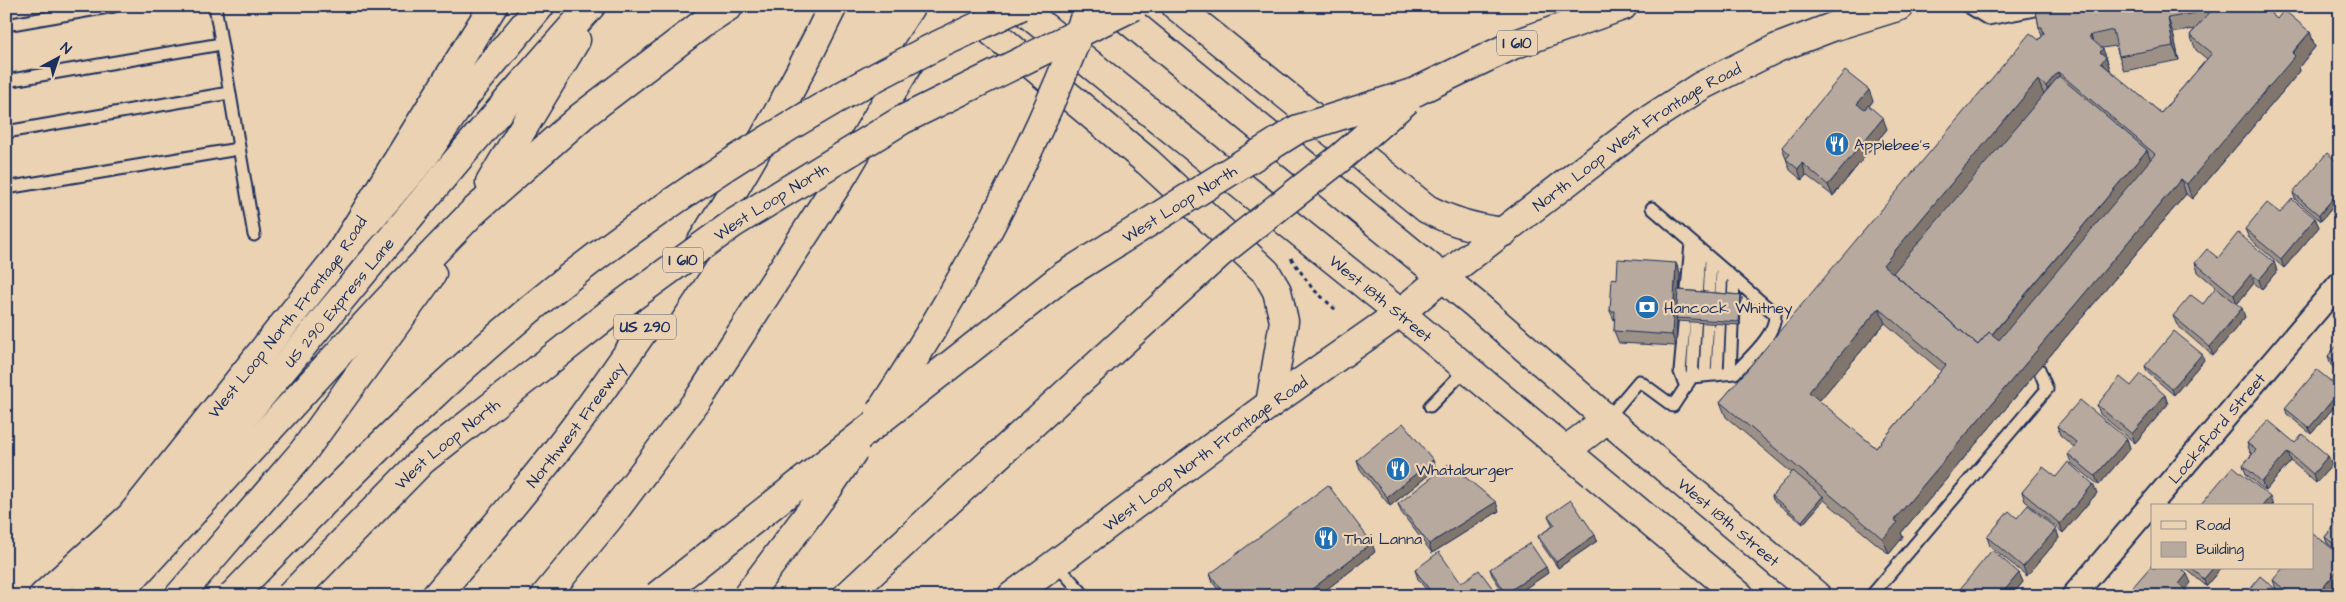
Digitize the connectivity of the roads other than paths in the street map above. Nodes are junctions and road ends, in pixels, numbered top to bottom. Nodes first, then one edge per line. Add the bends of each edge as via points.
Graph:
1 (114, 6) edge
2 (215, 6) edge
3 (494, 6) edge
4 (540, 6) edge
5 (591, 6) edge
6 (596, 6) edge
7 (729, 6) edge
8 (833, 6) edge
9 (934, 6) edge
10 (946, 6) edge
11 (961, 6) edge
12 (1020, 6) edge
13 (1090, 6) edge
14 (1111, 6) edge
15 (1134, 6) edge
16 (1176, 6) edge
17 (1623, 6) edge
18 (1900, 6) edge
19 (1967, 6) edge
20 (2056, 6) edge
21 (6, 25) edge
22 (221, 44) junction
23 (912, 58) junction
24 (6, 81) edge
25 (1415, 92) junction
26 (229, 93) junction
27 (6, 132) edge
28 (238, 149) junction
29 (6, 188) edge
30 (1652, 208) dead end
31 (1504, 232) junction
32 (254, 235) dead end
33 (1691, 243) junction
34 (1700, 251) junction
35 (339, 255) junction
36 (1711, 260) junction
37 (1722, 270) junction
38 (1442, 278) junction
39 (1734, 280) junction
40 (2340, 283) edge
41 (1400, 313) junction
42 (1466, 369) junction
43 (2039, 369) edge
44 (1730, 373) junction
45 (1717, 374) junction
46 (1705, 375) junction
47 (1689, 382) junction
48 (1270, 404) junction
49 (1430, 406) dead end
50 (1607, 419) junction
51 (1565, 451) junction
52 (1055, 562) junction
53 (43, 596) edge
54 (84, 596) edge
55 (116, 596) edge
56 (179, 596) edge
57 (232, 596) edge
58 (290, 596) edge
59 (436, 596) edge
60 (545, 596) edge
61 (657, 596) edge
62 (747, 596) edge
63 (847, 596) edge
64 (1012, 596) edge
65 (1085, 596) edge
66 (1740, 596) edge
67 (1817, 596) edge
68 (1871, 596) edge
69 (2072, 596) edge

1 - 21 lane
2 - 22 lane
3 - 35 main road, West Loop North Frontage Road
4 - 35 main road via 467,94 425,154
5 - 54 main road, US 290 Express Lane via 502,105 225,438
6 - 56 main road via 518,140 436,269 302,452
7 - 55 main road via 582,116 472,213
8 - 59 main road, Northwest Freeway / US 290 via 772,123 652,318 577,424
9 - 23 main road
10 - 23 main road
11 - 48 main road via 1148,162 1266,272 1277,291 1284,321
12 - 41 main road, West 18th Street
12 - 57 main road, bridge via 920,54 820,109 721,170 620,239 523,316 414,413
13 - 62 main road, bridge via 1032,142 955,291 829,487
14 - 38 main road, West 18th Street
15 - 58 main road, West Loop North / I 610, bridge via 902,120 734,223 610,313 424,460
16 - 31 main road via 1427,209 1452,222
17 - 25 main road, I 610 via 1513,45
18 - 31 main road, North Loop West Frontage Road via 1777,48 1701,86 1647,122
19 - 20 lane via 1988,19
22 - 24 lane
22 - 26 lane
23 - 60 main road via 845,172 700,397 609,518
25 - 61 main road, West Loop North / I 610, bridge via 1298,129 1063,276
25 - 63 main road, bridge via 1339,159 1220,252
26 - 27 lane
26 - 28 lane
28 - 29 lane
28 - 32 lane
30 - 33 lane
31 - 38 main road, North Loop West Frontage Road
33 - 34 lane
33 - 47 lane via 1680,372
34 - 36 lane
34 - 47 lane
35 - 53 main road, West Loop North Frontage Road via 131,516
36 - 37 lane
36 - 46 lane
37 - 39 lane
37 - 45 lane
38 - 41 main road, North Loop West Frontage Road
38 - 50 main road, West 18th Street
39 - 44 lane
39 - 44 lane via 1775,314 1775,321 1766,337 1735,373
40 - 69 street, Locksford Street
41 - 42 main road, West 18th Street
41 - 48 main road, West Loop North Frontage Road
42 - 49 lane
42 - 51 main road, West 18th Street
43 - 68 lane via 2046,389
44 - 45 lane
45 - 46 lane
46 - 47 lane
47 - 50 lane via 1673,406 1639,381
48 - 52 main road, West Loop North Frontage Road
50 - 51 main road
50 - 67 main road, West 18th Street
51 - 66 main road, West 18th Street
52 - 64 main road, West Loop North Frontage Road
52 - 65 lane

